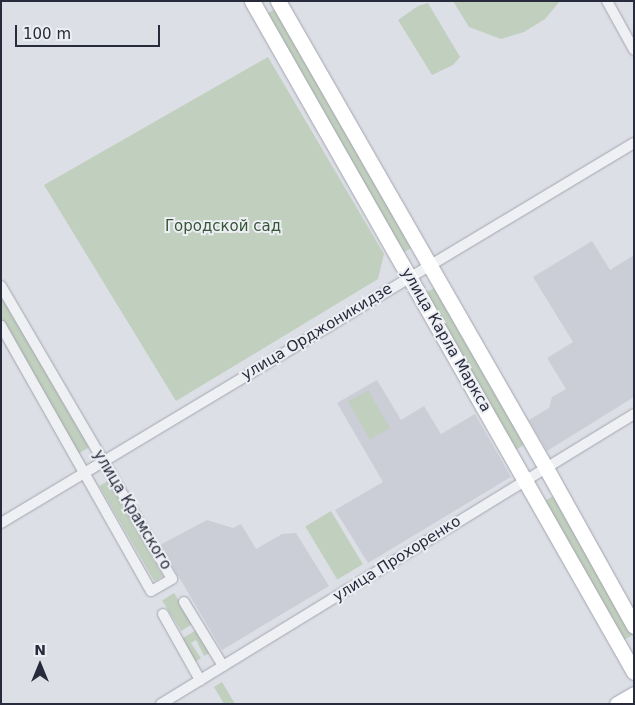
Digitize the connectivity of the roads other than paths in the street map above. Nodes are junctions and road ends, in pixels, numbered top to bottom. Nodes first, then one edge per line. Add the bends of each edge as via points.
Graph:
1 (271, 1) edge
2 (278, 1) edge
3 (606, 1) edge
4 (255, 5) edge
5 (634, 50) edge
6 (634, 143) edge
7 (430, 265) junction
8 (410, 277) junction
9 (1, 286) edge
10 (1, 326) edge
11 (634, 414) edge
12 (102, 461) junction
13 (546, 468) junction
14 (84, 472) junction
15 (526, 480) junction
16 (1, 522) edge
17 (184, 602) dead end
18 (163, 614) dead end
19 (634, 626) edge
20 (223, 666) junction
21 (634, 672) edge
22 (200, 680) junction
23 (634, 694) edge
24 (161, 704) edge
25 (617, 704) edge

1 - 4 main road, улица Карла Маркса
2 - 7 main road, улица Карла Маркса
3 - 5 street
4 - 8 main road, улица Карла Маркса
6 - 7 street, улица Орджоникидзе
7 - 8 street, улица Орджоникидзе
7 - 13 main road, улица Карла Маркса
8 - 12 street, улица Орджоникидзе
8 - 15 main road, улица Карла Маркса
9 - 12 street, улица Крамского
10 - 14 street, улица Крамского
11 - 13 street, улица Прохоренко
12 - 14 street, улица Орджоникидзе
12 - 14 street, улица Крамского via 172,579 151,591
13 - 15 street, улица Прохоренко
13 - 19 main road, улица Карла Маркса
14 - 16 street, улица Орджоникидзе
15 - 20 street, улица Прохоренко
15 - 21 main road, улица Карла Маркса
17 - 20 street
18 - 22 street
20 - 22 street, улица Прохоренко
22 - 24 street, улица Прохоренко
23 - 25 main road

